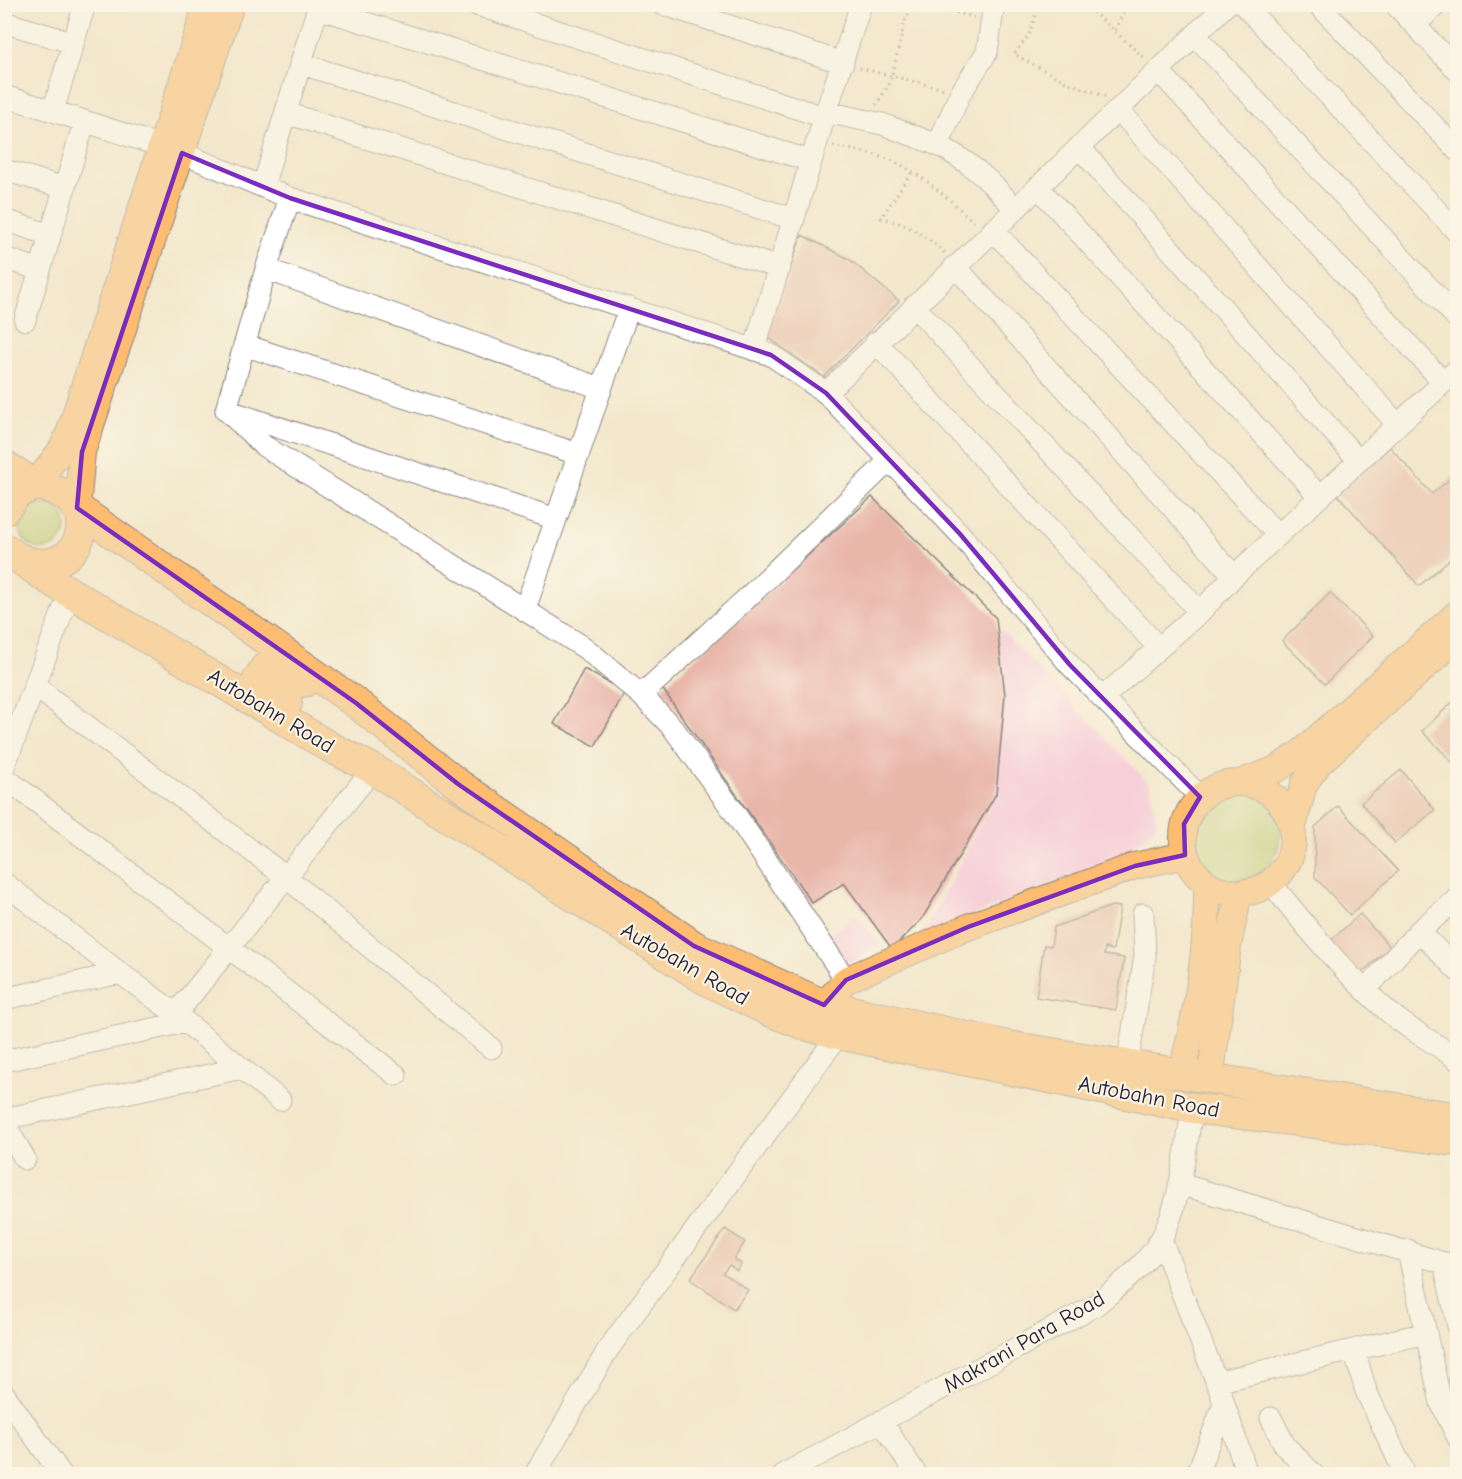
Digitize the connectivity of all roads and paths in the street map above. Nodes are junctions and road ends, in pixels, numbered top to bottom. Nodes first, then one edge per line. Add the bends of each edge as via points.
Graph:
1 (85, 4) edge
2 (207, 4) edge
3 (231, 4) edge
4 (474, 4) edge
5 (662, 4) edge
6 (914, 4) edge
7 (921, 4) edge
8 (1039, 4) edge
9 (1128, 4) edge
10 (1227, 4) edge
11 (1243, 4) edge
12 (1318, 4) edge
13 (1395, 4) edge
14 (1437, 4) edge
15 (1086, 5) edge
16 (319, 6) edge
17 (856, 6) edge
18 (994, 13) edge
19 (4, 22) edge
20 (1414, 25) junction
21 (1114, 30) junction
22 (1195, 35) junction
23 (73, 43) junction
24 (843, 63) junction
25 (302, 64) junction
26 (1458, 70) edge
27 (1159, 71) junction
28 (891, 78) junction
29 (960, 94) junction
30 (4, 96) edge
31 (1122, 106) junction
32 (53, 111) junction
33 (286, 113) junction
34 (825, 115) junction
35 (871, 122) junction
36 (84, 123) junction
37 (938, 145) junction
38 (1079, 147) junction
39 (172, 150) junction
40 (1458, 151) edge
41 (814, 152) junction
42 (4, 170) edge
43 (911, 173) junction
44 (263, 186) junction
45 (1038, 187) junction
46 (65, 188) junction
47 (290, 198) junction
48 (1015, 209) junction
49 (794, 219) junction
50 (4, 220) edge
51 (991, 232) junction
52 (1458, 233) edge
53 (50, 235) junction
54 (4, 258) edge
55 (955, 266) junction
56 (266, 268) junction
57 (780, 268) junction
58 (40, 270) junction
59 (914, 306) junction
60 (630, 308) junction
61 (1458, 319) edge
62 (25, 320) dead end
63 (876, 342) junction
64 (244, 345) junction
65 (754, 350) junction
66 (1450, 375) edge
67 (600, 387) junction
68 (826, 393) junction
69 (226, 410) junction
70 (1397, 423) junction
71 (578, 454) junction
72 (889, 461) junction
73 (1359, 461) junction
74 (4, 465) edge
75 (35, 485) junction
76 (1319, 496) junction
77 (77, 508) junction
78 (4, 510) edge
79 (556, 519) junction
80 (1278, 535) junction
81 (9, 549) edge
82 (1234, 576) junction
83 (70, 592) junction
84 (525, 609) junction
85 (1200, 612) junction
86 (1458, 613) edge
87 (1458, 637) edge
88 (1159, 648) junction
89 (36, 687) junction
90 (641, 695) junction
91 (1102, 698) junction
92 (356, 703) junction
93 (330, 747) junction
94 (4, 767) edge
95 (373, 769) junction
96 (4, 777) edge
97 (1242, 782) junction
98 (1200, 797) junction
99 (1293, 827) junction
100 (1185, 855) junction
101 (286, 877) junction
102 (4, 883) edge
103 (1271, 883) junction
104 (1207, 884) junction
105 (1239, 893) junction
106 (1458, 898) edge
107 (1143, 914) dead end
108 (1419, 931) junction
109 (228, 949) junction
110 (1458, 971) edge
111 (120, 972) junction
112 (846, 980) junction
113 (1366, 989) junction
114 (4, 999) edge
115 (824, 1005) junction
116 (181, 1018) junction
117 (839, 1034) junction
118 (491, 1048) dead end
119 (1458, 1060) edge
120 (4, 1061) edge
121 (1128, 1066) junction
122 (242, 1068) junction
123 (396, 1075) dead end
124 (1181, 1075) junction
125 (1210, 1080) junction
126 (280, 1100) dead end
127 (1193, 1108) junction
128 (1458, 1118) edge
129 (4, 1121) edge
130 (1458, 1141) edge
131 (25, 1159) dead end
132 (1180, 1184) junction
133 (1161, 1239) junction
134 (1408, 1250) junction
135 (1451, 1264) edge
136 (1458, 1326) edge
137 (1426, 1333) junction
138 (1354, 1350) junction
139 (1216, 1382) junction
140 (4, 1394) edge
141 (1224, 1404) junction
142 (1271, 1418) dead end
143 (881, 1421) junction
144 (1458, 1438) edge
145 (61, 1474) edge
146 (535, 1474) edge
147 (784, 1474) edge
148 (916, 1474) edge
149 (1197, 1474) edge
150 (1247, 1474) edge
151 (1313, 1474) edge
152 (1405, 1474) edge

1 - 23 street
2 - 39 main road
3 - 39 main road
4 - 34 street
5 - 24 street
6 - 28 path via 905,21
7 - 18 path
8 - 31 path via 1029,35 1014,54
9 - 21 path
10 - 22 street
11 - 52 street
12 - 40 street
13 - 20 street
14 - 20 street
15 - 21 path
16 - 25 street
16 - 41 street
17 - 24 street
18 - 29 street via 987,52
19 - 23 street
20 - 26 street
21 - 27 path
22 - 27 street
22 - 61 street
23 - 32 street
24 - 28 path
24 - 34 street
25 - 33 street
25 - 49 street
27 - 31 street
27 - 66 street
28 - 29 path
28 - 35 path
29 - 37 street
30 - 32 street
31 - 38 street
31 - 70 street
32 - 36 street
33 - 44 street
33 - 57 street
34 - 35 street
34 - 41 street
35 - 37 street via 910,132
36 - 39 street
36 - 46 street
37 - 48 street via 964,158
38 - 45 street
38 - 73 street
39 - 44 street
39 - 75 main road via 66,440
39 - 77 main road via 82,452
41 - 43 path via 881,156
41 - 49 street
42 - 46 street
43 - 51 path
43 - 55 path via 881,218 898,221 921,233 945,252
44 - 47 street
45 - 48 street
45 - 76 street
46 - 53 street
47 - 56 street
47 - 60 street
48 - 51 street
49 - 57 street
50 - 53 street
51 - 55 street
51 - 80 street
53 - 58 street
54 - 58 street
55 - 59 street
55 - 82 street
56 - 64 street
56 - 67 street
57 - 65 street
58 - 62 street
59 - 63 street
59 - 85 street
60 - 65 street
60 - 67 street
63 - 68 street
63 - 88 street
64 - 69 street
64 - 71 street
65 - 68 street via 771,355
66 - 70 street
67 - 71 street
68 - 72 street
69 - 79 street
69 - 84 street via 264,446
70 - 73 street
71 - 79 street
72 - 90 street
72 - 91 street via 960,534
73 - 76 street
74 - 75 highway
75 - 77 highway, Autobahn Road via 63,492
75 - 78 highway via 18,493
76 - 80 street
77 - 81 highway via 80,533 76,545 56,562 30,564
77 - 92 highway, Autobahn Road
79 - 84 street
80 - 82 street
81 - 83 highway, Autobahn Road
82 - 85 street
83 - 89 street
83 - 93 highway, Autobahn Road
84 - 90 street via 585,648
85 - 88 street
86 - 97 main road via 1303,751 1277,769
87 - 99 main road via 1320,762 1304,784
88 - 91 street
89 - 94 street
89 - 101 street
90 - 112 street via 673,728 725,800
91 - 98 street
92 - 93 highway via 322,692 279,669 265,668 258,679 261,688 308,715
92 - 115 highway, Autobahn Road via 459,784 694,946
93 - 95 highway, Autobahn Road
95 - 101 street
95 - 117 highway, Autobahn Road via 706,980 767,1010
96 - 109 street
97 - 98 main road via 1227,783
97 - 99 main road via 1275,796 1287,810
98 - 100 main road via 1184,824
99 - 103 main road via 1290,858
100 - 104 main road
100 - 112 main road via 1135,866 988,919
101 - 109 street
101 - 118 street
102 - 111 street
103 - 105 main road
103 - 113 street
104 - 105 main road
104 - 124 main road via 1206,940
105 - 125 main road
106 - 108 street
107 - 121 street via 1145,956
108 - 110 street
108 - 113 street
109 - 116 street
109 - 123 street
111 - 114 street
111 - 116 street
112 - 115 main road
113 - 119 street via 1397,1019
115 - 121 highway, Autobahn Road via 1008,1046
116 - 120 street
116 - 122 street
117 - 127 highway, Autobahn Road
117 - 146 street via 609,1348
121 - 124 highway, Autobahn Road
122 - 126 street
122 - 129 street
124 - 125 highway, Autobahn Road
125 - 128 highway, Autobahn Road
127 - 130 highway, Autobahn Road
127 - 132 street, Makrani Para Road
129 - 131 street
132 - 133 street, Makrani Para Road
132 - 134 street
133 - 139 street
133 - 143 street, Makrani Para Road via 1129,1278 1096,1305
134 - 135 street
134 - 137 street
135 - 136 street
137 - 138 street
137 - 144 street via 1441,1403
138 - 139 street
138 - 152 street via 1366,1391
139 - 141 street
140 - 145 street
141 - 149 street
141 - 150 street
142 - 151 street via 1285,1446
143 - 147 street, Makrani Para Road
143 - 148 street

